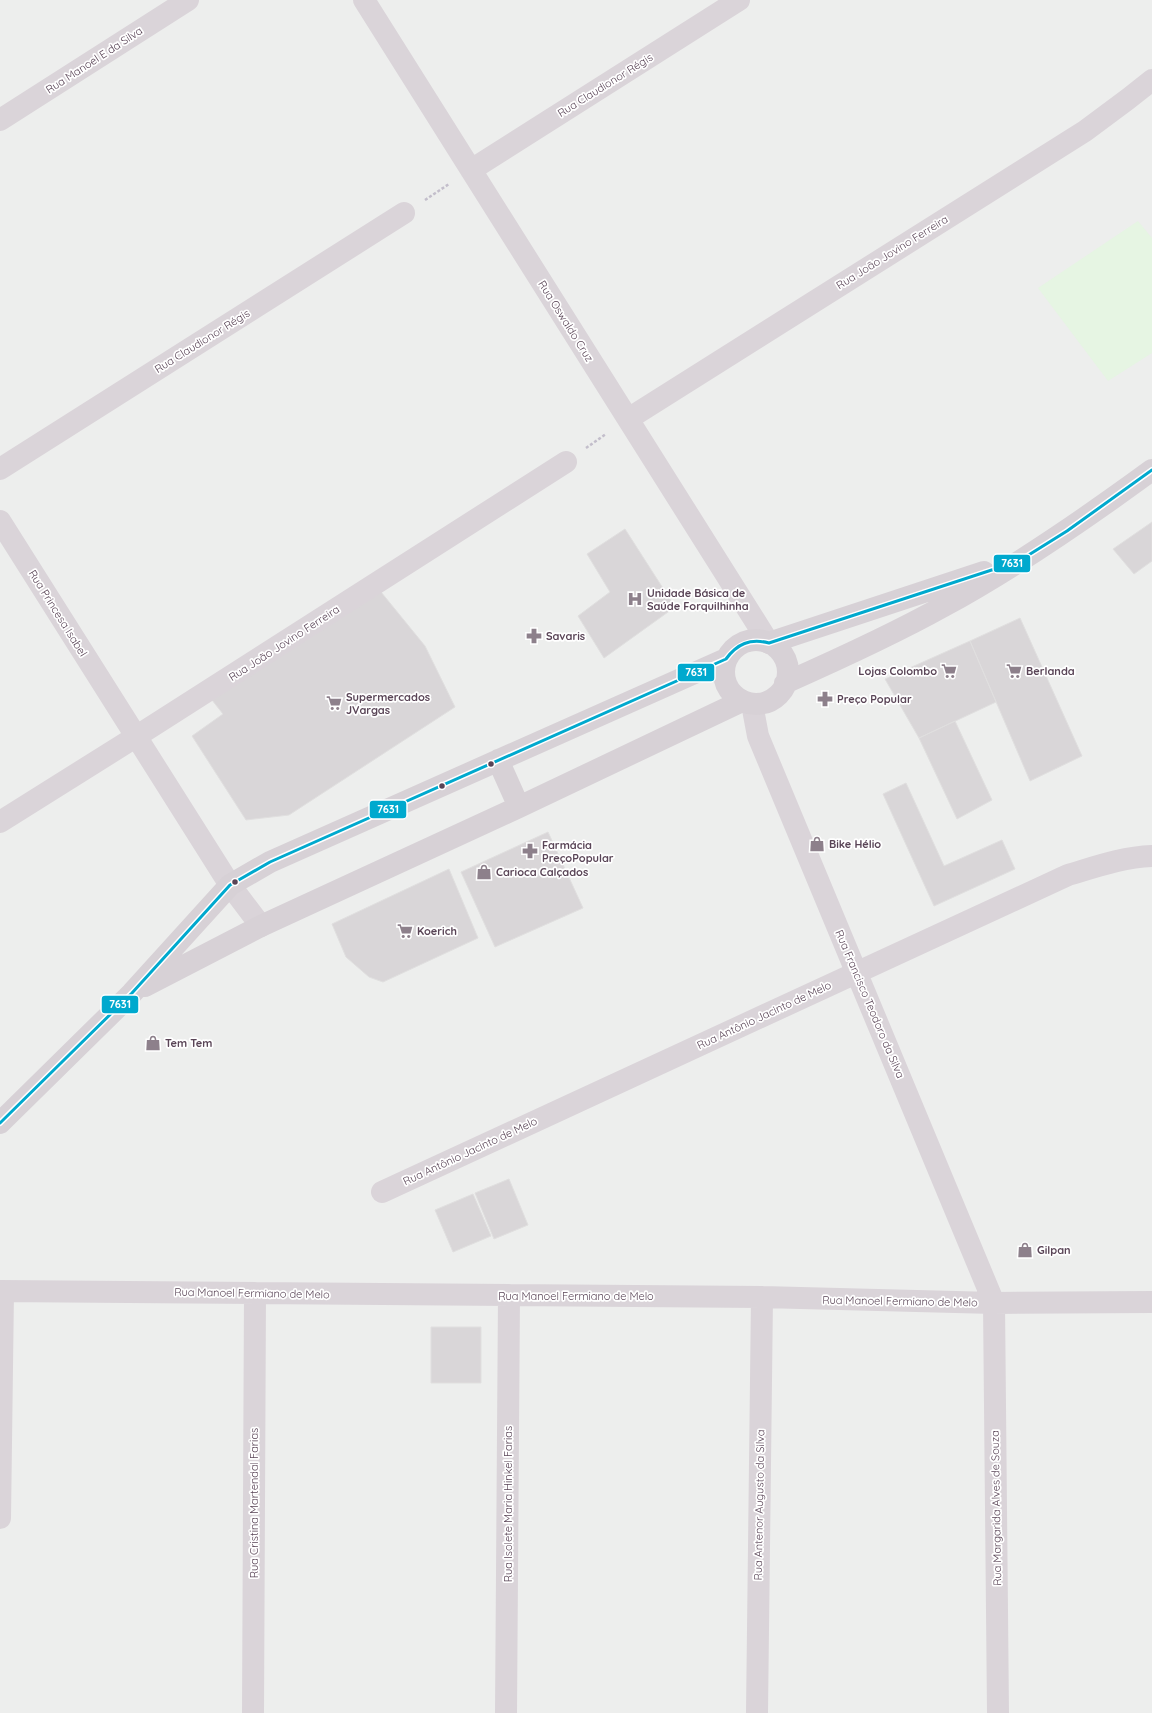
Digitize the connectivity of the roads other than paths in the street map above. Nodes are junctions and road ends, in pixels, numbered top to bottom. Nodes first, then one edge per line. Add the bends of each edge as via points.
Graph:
1 (188, 0) edge
2 (364, 0) edge
3 (739, 0) edge
4 (1152, 80) edge
5 (0, 120) edge
6 (471, 170) junction
7 (404, 213) road end
8 (628, 419) junction
9 (566, 462) road end
10 (0, 469) edge
11 (1152, 470) edge
12 (0, 521) edge
13 (1019, 561) junction
14 (769, 643) junction
15 (726, 659) junction
16 (785, 683) junction
17 (747, 702) junction
18 (137, 736) junction
19 (498, 760) junction
20 (519, 807) junction
21 (0, 822) edge
22 (1152, 856) edge
23 (230, 885) junction
24 (261, 926) junction
25 (856, 972) junction
26 (132, 993) junction
27 (0, 1123) edge
28 (382, 1192) dead end
29 (2, 1291) edge
30 (255, 1293) junction
31 (509, 1295) junction
32 (762, 1297) junction
33 (1152, 1302) edge
34 (994, 1303) junction
35 (0, 1518) edge
36 (253, 1713) edge
37 (506, 1713) edge
38 (757, 1713) edge
39 (998, 1713) edge

1 - 5 street, Rua Manoel E da Silva
2 - 6 street, Rua Oswaldo Cruz
3 - 6 street, Rua Claudionor Régis
4 - 8 street, Rua João Jovino Ferreira via 1084,131
6 - 8 street, Rua Oswaldo Cruz
7 - 10 street, Rua Claudionor Régis
8 - 14 street, Rua Oswaldo Cruz
9 - 18 street, Rua João Jovino Ferreira
11 - 13 main road via 1067,531
12 - 18 street, Rua Princesa Isabel
13 - 14 main road
13 - 16 main road via 938,610
14 - 15 main road via 747,641 735,648
14 - 16 main road via 777,648 787,664 788,674
15 - 17 main road via 724,678 731,692
15 - 19 main road
16 - 17 main road via 772,699 762,703
17 - 20 main road
17 - 25 street, Rua Francisco Teodoro da Silva via 758,736
18 - 21 street, Rua João Jovino Ferreira
18 - 23 street, Rua Princesa Isabel
19 - 20 main road
19 - 23 main road via 270,862
20 - 24 main road
22 - 25 street, Rua Antônio Jacinto de Melo via 1109,863 1068,875
23 - 24 street, Rua Princesa Isabel
23 - 26 main road
24 - 26 main road
25 - 28 street, Rua Antônio Jacinto de Melo
25 - 34 street, Rua Francisco Teodoro da Silva
26 - 27 main road
29 - 30 street, Rua Manoel Fermiano de Melo
29 - 35 street
30 - 31 street, Rua Manoel Fermiano de Melo
30 - 36 street, Rua Cristina Martendal Farias
31 - 32 street, Rua Manoel Fermiano de Melo
31 - 37 street, Rua Isolete Maria Hinkel Farias
32 - 34 street, Rua Manoel Fermiano de Melo
32 - 38 street, Rua Antenor Augusto da Silva
33 - 34 street, Rua Manoel Fermiano de Melo
34 - 39 street, Rua Margarida Alves de Souza

